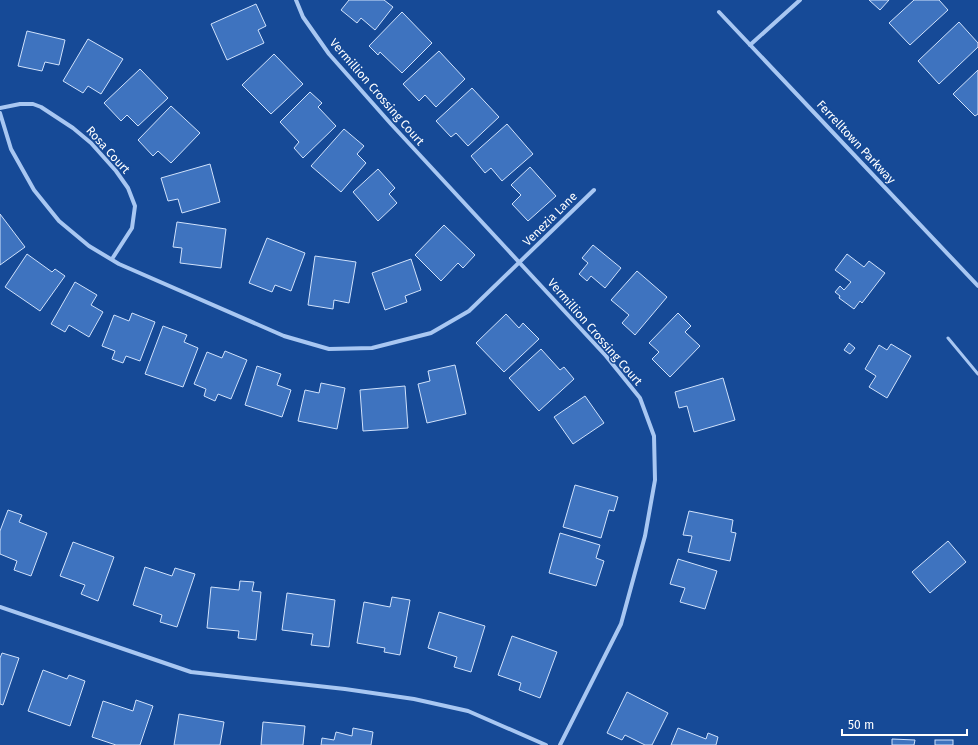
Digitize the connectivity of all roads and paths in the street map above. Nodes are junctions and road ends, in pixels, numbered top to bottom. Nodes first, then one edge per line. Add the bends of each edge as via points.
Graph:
1 (296, 0) edge
2 (800, 0) edge
3 (719, 12) dead end
4 (750, 45) junction
5 (0, 108) edge
6 (0, 113) edge
7 (594, 190) dead end
8 (112, 260) junction
9 (520, 263) junction
10 (978, 286) edge
11 (948, 338) dead end
12 (978, 374) edge
13 (0, 607) edge
14 (546, 745) edge
15 (560, 745) edge

1 - 9 street, Vermillion Crossing Court via 303,17 329,54 390,124
2 - 4 street
3 - 4 street, Ferrelltown Parkway
4 - 10 street, Ferrelltown Parkway
5 - 8 street, Rosa Court via 20,104 41,107 74,128 116,171 128,188 135,206 132,228
6 - 8 street, Venezia Lane via 11,149 34,190 59,221 89,246
7 - 9 street, Venezia Lane
8 - 9 street, Venezia Lane via 284,336 329,349 372,348 431,333 469,311
9 - 15 street, Vermillion Crossing Court via 606,356 640,398 654,436 655,480 645,536 621,624
11 - 12 lane
13 - 14 street via 192,672 414,699 468,711

